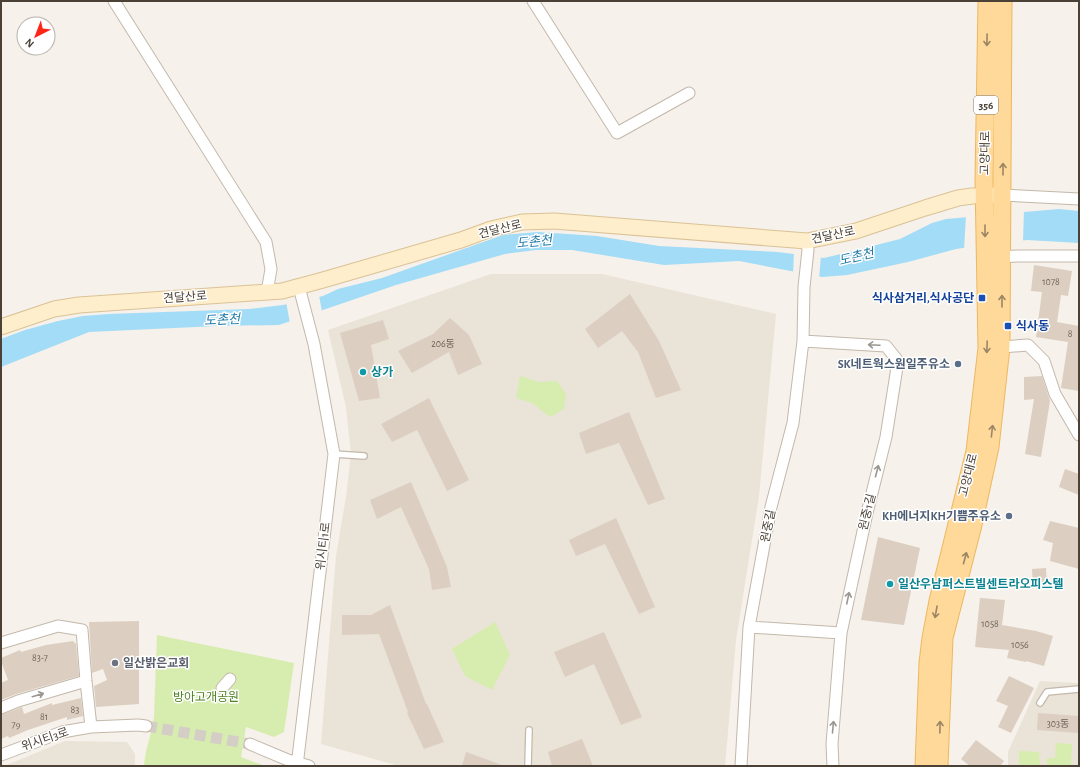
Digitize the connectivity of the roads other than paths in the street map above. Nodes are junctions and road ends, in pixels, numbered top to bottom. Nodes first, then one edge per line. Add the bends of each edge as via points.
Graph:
1 (114, 1) edge
2 (533, 1) edge
3 (988, 1) edge
4 (1003, 1) edge
5 (689, 93) dead end
6 (1079, 199) edge
7 (1003, 201) junction
8 (985, 203) junction
9 (807, 246) junction
10 (994, 254) junction
11 (1079, 256) edge
12 (300, 291) junction
13 (267, 292) junction
14 (1, 327) edge
15 (803, 341) junction
16 (1001, 347) junction
17 (1079, 435) edge
18 (334, 454) junction
19 (364, 456) dead end
20 (749, 627) junction
21 (841, 633) junction
22 (1, 643) edge
23 (230, 679) dead end
24 (86, 682) junction
25 (222, 688) dead end
26 (1079, 690) edge
27 (1040, 703) dead end
28 (1, 708) edge
29 (146, 726) tunnel mouth
30 (91, 727) junction
31 (529, 730) dead end
32 (250, 744) tunnel mouth
33 (1, 755) edge
34 (297, 765) edge
35 (309, 766) edge
36 (528, 766) edge
37 (741, 766) edge
38 (833, 766) edge
39 (924, 766) edge
40 (939, 766) edge

1 - 13 street via 266,242 271,269
2 - 5 street via 617,133
3 -> 8 main road, 고양대로 / 356
7 -> 4 main road, 고양대로 / 356
6 - 7 street
7 - 8 street, 견달산로
7 - 10 main road, 356
8 - 9 street, 견달산로 via 958,198
8 -> 10 main road, 356
9 - 12 street, 견달산로 via 693,231 522,222 491,229
9 - 15 street, 원중길
10 - 11 street
16 -> 10 main road, 고양대로
10 -> 39 main road, 고양대로 / 356 via 987,348 975,451 931,638
12 - 13 street, 견달산로
12 - 18 street, 위시티1로 via 314,344
13 - 14 street, 견달산로 via 79,305 54,309
15 - 20 street, 원중길 via 793,423 771,507
21 -> 15 street, 원중1길 via 886,437 898,361 886,346
16 - 17 street via 1028,346 1044,361 1055,394
40 -> 16 main road, 고양대로 via 944,638 990,447
18 - 19 lane
18 - 34 street, 위시티1로
20 - 21 street
20 - 37 street, 원중길
38 -> 21 street, 원중1길 via 832,744
22 - 24 street via 58,626 82,630
23 - 25 street
28 -> 24 street
24 - 30 street
26 - 27 lane via 1047,692
29 - 30 street, 위시티3로
30 - 33 street, 위시티3로 via 62,732
31 - 36 lane
32 - 34 street
34 - 35 street

